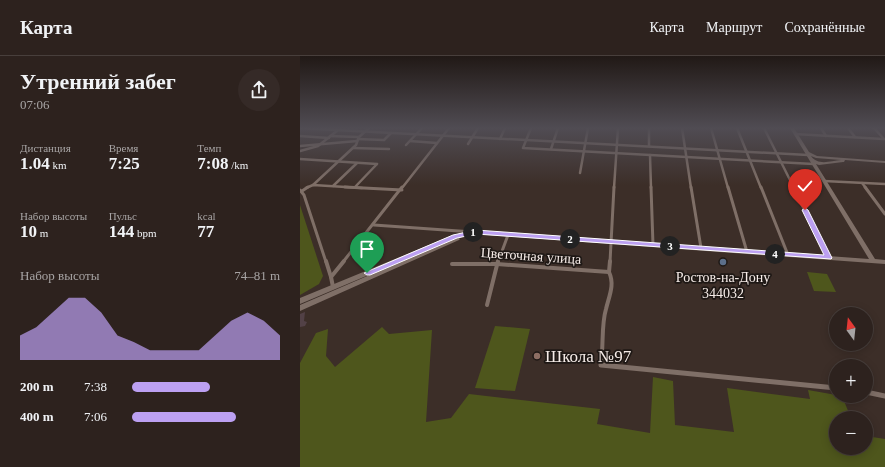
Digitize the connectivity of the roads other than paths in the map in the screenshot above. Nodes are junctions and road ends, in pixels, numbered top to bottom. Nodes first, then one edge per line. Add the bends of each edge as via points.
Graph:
1 (312, 147) edge
2 (433, 147) edge
3 (523, 147) edge
4 (583, 147) edge
5 (617, 147) edge
6 (670, 147) edge
7 (744, 147) edge
8 (773, 147) edge
9 (804, 147) edge
10 (353, 148) joint
11 (685, 148) junction
12 (389, 149) dead end
13 (551, 149) joint
14 (718, 150) junction
15 (300, 151) edge
16 (583, 151) junction
17 (746, 152) junction
18 (616, 153) junction
19 (776, 153) junction
20 (808, 153) junction
21 (650, 155) junction
22 (687, 157) junction
23 (817, 158) junction
24 (300, 159) edge
25 (720, 159) junction
26 (851, 160) junction
27 (337, 161) junction
28 (750, 161) junction
29 (357, 162) junction
30 (781, 162) junction
31 (885, 162) edge
32 (816, 163) junction
33 (580, 173) dead end
34 (824, 181) junction
35 (862, 183) junction
36 (885, 184) edge
37 (313, 185) junction
38 (333, 186) junction
39 (355, 187) junction
40 (402, 190) junction
41 (301, 191) edge
42 (885, 214) edge
43 (374, 225) junction
44 (452, 230) junction
45 (476, 232) junction
46 (494, 234) junction
47 (508, 235) junction
48 (451, 238) junction
49 (611, 242) junction
50 (653, 245) junction
51 (701, 248) junction
52 (746, 252) junction
53 (788, 255) junction
54 (829, 258) junction
55 (873, 261) junction
56 (885, 262) edge
57 (452, 264) dead end
58 (497, 264) junction
59 (377, 272) junction
60 (609, 272) junction
61 (331, 277) junction
62 (333, 287) junction
63 (300, 301) edge
64 (486, 305) dead end
65 (300, 308) edge
66 (829, 387) edge
67 (873, 393) edge
68 (885, 396) edge

1 - 15 street
2 - 40 street
3 - 13 street
4 - 16 street
5 - 18 street
6 - 11 street
7 - 17 street
8 - 19 street
9 - 20 main road
10 - 12 street
10 - 27 street
11 - 14 street
11 - 22 street
13 - 16 street
14 - 17 street
14 - 25 street
16 - 18 street
16 - 33 street
17 - 19 street
17 - 28 street
18 - 21 street
18 - 49 street
19 - 20 street
19 - 30 street
20 - 23 main road
20 - 32 main road
21 - 22 street
21 - 50 street
22 - 25 street
22 - 51 street
23 - 26 main road
23 - 32 main road
23 - 32 main road via 823,161
24 - 27 street
25 - 28 street
25 - 52 street
26 - 31 main road
26 - 32 main road
27 - 29 street
27 - 37 street
28 - 30 street
28 - 53 street
29 - 38 street
29 - 39 street via 377,164
30 - 32 street
30 - 54 street
32 - 34 main road
34 - 35 street
34 - 55 main road
35 - 36 street
35 - 42 street
37 - 38 street
37 - 41 street
38 - 39 street
39 - 40 street
40 - 43 street
41 - 61 street
43 - 44 street
43 - 61 street
44 - 45 street
44 - 48 main road via 454,232
45 - 46 main road
45 - 48 main road
46 - 47 main road
46 - 59 main road via 466,236
47 - 49 main road
47 - 58 street
48 - 59 main road
49 - 50 main road
49 - 60 street
50 - 51 main road
51 - 52 main road
52 - 53 main road
53 - 54 main road
54 - 55 main road
55 - 56 main road
57 - 58 street, Цветочная улица
58 - 60 street, Цветочная улица
58 - 64 street
59 - 62 main road
59 - 65 main road
60 - 66 street via 612,279 610,300 606,309 601,364
61 - 62 street
62 - 63 main road
67 - 68 street

